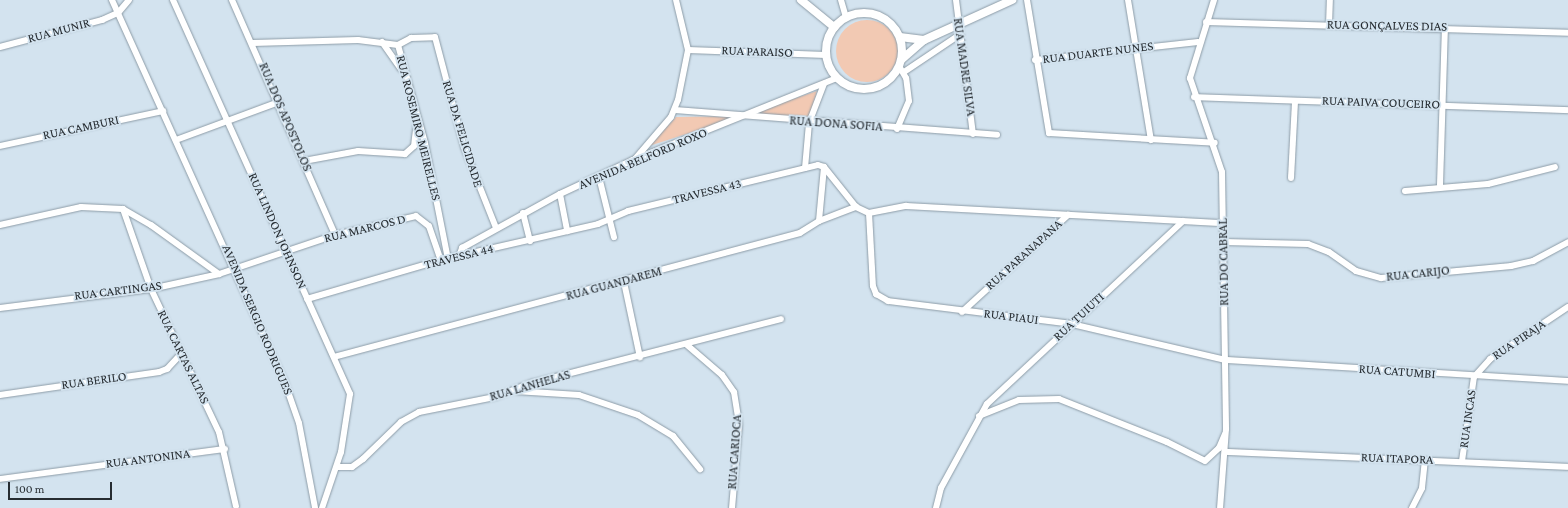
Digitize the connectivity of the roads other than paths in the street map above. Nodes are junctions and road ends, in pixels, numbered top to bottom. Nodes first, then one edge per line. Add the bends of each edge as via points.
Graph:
1 (112, 0) edge
2 (129, 0) edge
3 (173, 0) edge
4 (232, 0) edge
5 (676, 0) edge
6 (801, 0) edge
7 (841, 0) edge
8 (956, 0) edge
9 (1012, 0) edge
10 (1027, 0) edge
11 (1128, 0) edge
12 (1214, 0) edge
13 (1330, 0) edge
14 (118, 13) junction
15 (846, 17) junction
16 (1206, 22) junction
17 (957, 24) junction
18 (1329, 25) junction
19 (834, 27) junction
20 (1445, 28) junction
21 (1568, 33) edge
22 (959, 36) junction
23 (900, 37) junction
24 (924, 40) junction
25 (382, 42) junction
26 (1198, 42) junction
27 (253, 43) junction
28 (398, 44) junction
29 (0, 47) edge
30 (1137, 47) junction
31 (688, 50) junction
32 (826, 55) junction
33 (1035, 60) junction
34 (902, 66) junction
35 (404, 72) junction
36 (837, 78) junction
37 (824, 84) junction
38 (1194, 97) junction
39 (1295, 100) junction
40 (280, 102) junction
41 (1444, 105) junction
42 (675, 110) junction
43 (1568, 110) edge
44 (163, 111) junction
45 (746, 116) junction
46 (417, 119) junction
47 (228, 120) junction
48 (809, 123) junction
49 (897, 129) junction
50 (973, 134) junction
51 (997, 135) dead end
52 (176, 140) junction
53 (1151, 140) junction
54 (1215, 143) junction
55 (0, 146) edge
56 (633, 160) junction
57 (304, 161) junction
58 (824, 167) junction
59 (1555, 167) dead end
60 (805, 168) junction
61 (599, 177) junction
62 (1291, 178) dead end
63 (1440, 185) junction
64 (1405, 191) dead end
65 (560, 194) junction
66 (856, 207) junction
67 (122, 209) junction
68 (523, 213) junction
69 (870, 213) junction
70 (1068, 215) junction
71 (611, 218) junction
72 (819, 221) junction
73 (1183, 221) junction
74 (1224, 223) junction
75 (0, 225) edge
76 (496, 228) junction
77 (567, 231) junction
78 (335, 235) junction
79 (614, 237) dead end
80 (530, 241) junction
81 (1224, 242) junction
82 (1568, 242) edge
83 (286, 251) junction
84 (459, 256) junction
85 (448, 259) junction
86 (441, 260) junction
87 (235, 268) junction
88 (219, 274) junction
89 (624, 282) junction
90 (151, 289) junction
91 (307, 299) junction
92 (1568, 307) edge
93 (0, 308) edge
94 (962, 312) junction
95 (781, 319) dead end
96 (1072, 324) junction
97 (687, 345) junction
98 (181, 354) junction
99 (334, 357) junction
100 (640, 357) junction
101 (1226, 360) junction
102 (1474, 377) junction
103 (1568, 382) edge
104 (514, 391) junction
105 (0, 395) edge
106 (979, 416) junction
107 (1226, 429) junction
108 (225, 449) junction
109 (1226, 452) junction
110 (1425, 460) junction
111 (1462, 461) junction
112 (1568, 467) edge
113 (337, 468) junction
114 (700, 469) dead end
115 (0, 479) edge
116 (236, 506) dead end
117 (315, 508) edge
118 (322, 508) edge
119 (732, 508) edge
120 (936, 508) edge
121 (1220, 508) edge
122 (1412, 508) edge

1 - 14 street, AVENIDA SERGIO RODRIGUES
2 - 14 street
3 - 47 street, RUA LINDON JOHNSON
4 - 27 street, RUA DOS APOSTOLOS
5 - 31 street
6 - 19 street
7 - 15 street
8 - 17 street, RUA MADRE SILVA
9 - 17 street
10 - 33 street, RUA DUARTE NUNES
11 - 30 street
12 - 16 street
13 - 18 street
14 - 29 street, RUA MUNIR
14 - 44 street, AVENIDA SERGIO RODRIGUES
15 - 19 street
15 - 23 street via 866,12 877,15 894,27
16 - 18 street, RUA GONÇALVES DIAS
16 - 26 street
17 - 22 street, RUA MADRE SILVA
17 - 24 street
18 - 20 street, RUA GONÇALVES DIAS
19 - 32 street
20 - 21 street, RUA GONÇALVES DIAS
20 - 41 street
22 - 34 street
22 - 50 street, RUA MADRE SILVA
23 - 24 street
23 - 34 street
24 - 34 street
25 - 27 street via 352,40
25 - 28 street
25 - 35 street
26 - 30 street, RUA DUARTE NUNES
26 - 38 street, RUA DO CABRAL via 1190,78
27 - 40 street, RUA DOS APOSTOLOS
28 - 35 street, RUA ROSEMIRO MEIRELLES
28 - 76 street, RUA DA FELICIDADE via 411,38 435,37 464,147
30 - 33 street, RUA DUARTE NUNES
30 - 53 street
31 - 32 street, RUA PARAISO
31 - 42 street
32 - 36 street
33 - 53 street via 1049,133
34 - 36 street via 888,81 868,89 846,85
34 - 49 street via 909,101 907,112
35 - 46 street, RUA ROSEMIRO MEIRELLES
36 - 37 street, AVENIDA BELFORD ROXO
37 - 45 street, AVENIDA BELFORD ROXO
37 - 48 street
38 - 39 street, RUA PAIVA COUCEIRO
38 - 54 street, RUA DO CABRAL
39 - 41 street, RUA PAIVA COUCEIRO
39 - 62 street
40 - 47 street
40 - 57 street, RUA DOS APOSTOLOS
41 - 43 street, RUA PAIVA COUCEIRO
41 - 63 street
42 - 45 street, RUA DONA SOFIA
42 - 56 street
44 - 52 street, AVENIDA SERGIO RODRIGUES
44 - 55 street, RUA CAMBURI
45 - 48 street, RUA DONA SOFIA
45 - 56 street, AVENIDA BELFORD ROXO
46 - 57 street via 411,151 396,154 358,151
46 - 85 street, RUA ROSEMIRO MEIRELLES
47 - 52 street
47 - 83 street, RUA LINDON JOHNSON
48 - 49 street, RUA DONA SOFIA
48 - 60 street
49 - 50 street, RUA DONA SOFIA
50 - 51 street, RUA DONA SOFIA
52 - 87 street, AVENIDA SERGIO RODRIGUES
53 - 54 street
54 - 74 street, RUA DO CABRAL via 1222,172
56 - 61 street, AVENIDA BELFORD ROXO
57 - 78 street, RUA DOS APOSTOLOS
58 - 60 street
58 - 66 street
58 - 72 street
59 - 63 street via 1493,183
60 - 71 street, TRAVESSA 43
61 - 65 street, AVENIDA BELFORD ROXO
61 - 71 street
63 - 64 street
65 - 68 street, AVENIDA BELFORD ROXO
65 - 77 street
66 - 69 street
66 - 72 street
67 - 75 street via 81,207
67 - 88 street via 151,225
67 - 90 street, RUA CARTAS ALTAS
68 - 76 street, AVENIDA BELFORD ROXO
68 - 80 street
69 - 70 street via 906,206
69 - 94 street, RUA PIAUI via 873,286 876,294 888,301
70 - 73 street
70 - 94 street, RUA PARANAPANA
71 - 77 street, TRAVESSA 44
71 - 79 street
72 - 89 street, RUA GUANDAREM via 786,238
73 - 74 street
73 - 96 street, RUA TUIUTI
74 - 81 street, RUA DO CABRAL
76 - 84 street, AVENIDA BELFORD ROXO via 462,248
77 - 80 street, TRAVESSA 44
78 - 83 street, RUA MARCOS D
78 - 86 street, RUA MARCOS D via 421,217 429,226
80 - 84 street, TRAVESSA 44
81 - 82 street, RUA CARIJO via 1308,244 1329,252 1356,271 1380,278 1518,265
81 - 101 street, RUA DO CABRAL
83 - 87 street, RUA MARCOS D
83 - 91 street, RUA LINDON JOHNSON
84 - 85 street, TRAVESSA 44
85 - 86 street, TRAVESSA 44
86 - 91 street, TRAVESSA 44
87 - 88 street, RUA CARTINGAS
87 - 117 street, AVENIDA SERGIO RODRIGUES via 292,401
88 - 90 street, RUA CARTINGAS
89 - 99 street, RUA GUANDAREM
89 - 100 street
90 - 93 street, RUA CARTINGAS
90 - 98 street, RUA CARTAS ALTAS
91 - 99 street, RUA LINDON JOHNSON
92 - 102 street, RUA PIRAJA via 1490,359
94 - 96 street, RUA PIAUI
95 - 97 street, RUA LANHELAS
96 - 101 street, RUA PIAUI
96 - 106 street, RUA TUIUTI via 1007,383
97 - 100 street, RUA LANHELAS
97 - 119 street, RUA CARIOCA via 722,375 734,392 739,425
98 - 105 street, RUA BERILO via 167,369 159,372
98 - 108 street, RUA CARTAS ALTAS
99 - 113 street, RUA LINDON JOHNSON via 350,394
100 - 104 street, RUA LANHELAS via 532,383
101 - 102 street, RUA CATUMBI
101 - 107 street, RUA DO CABRAL
102 - 103 street, RUA CATUMBI
102 - 111 street, RUA INCAS
104 - 113 street, RUA LANHELAS via 419,412 401,422 363,459 352,466
104 - 114 street via 579,395 638,415 673,436
106 - 107 street via 1027,399 1059,399 1167,442 1205,461 1219,448
106 - 120 street via 977,427 941,488
107 - 109 street, RUA DO CABRAL
108 - 115 street, RUA ANTONINA
108 - 116 street, RUA CARTAS ALTAS
109 - 110 street, RUA ITAPORA
109 - 121 street, RUA DO CABRAL
110 - 111 street, RUA ITAPORA
110 - 122 street via 1422,488
111 - 112 street, RUA ITAPORA
113 - 118 street

